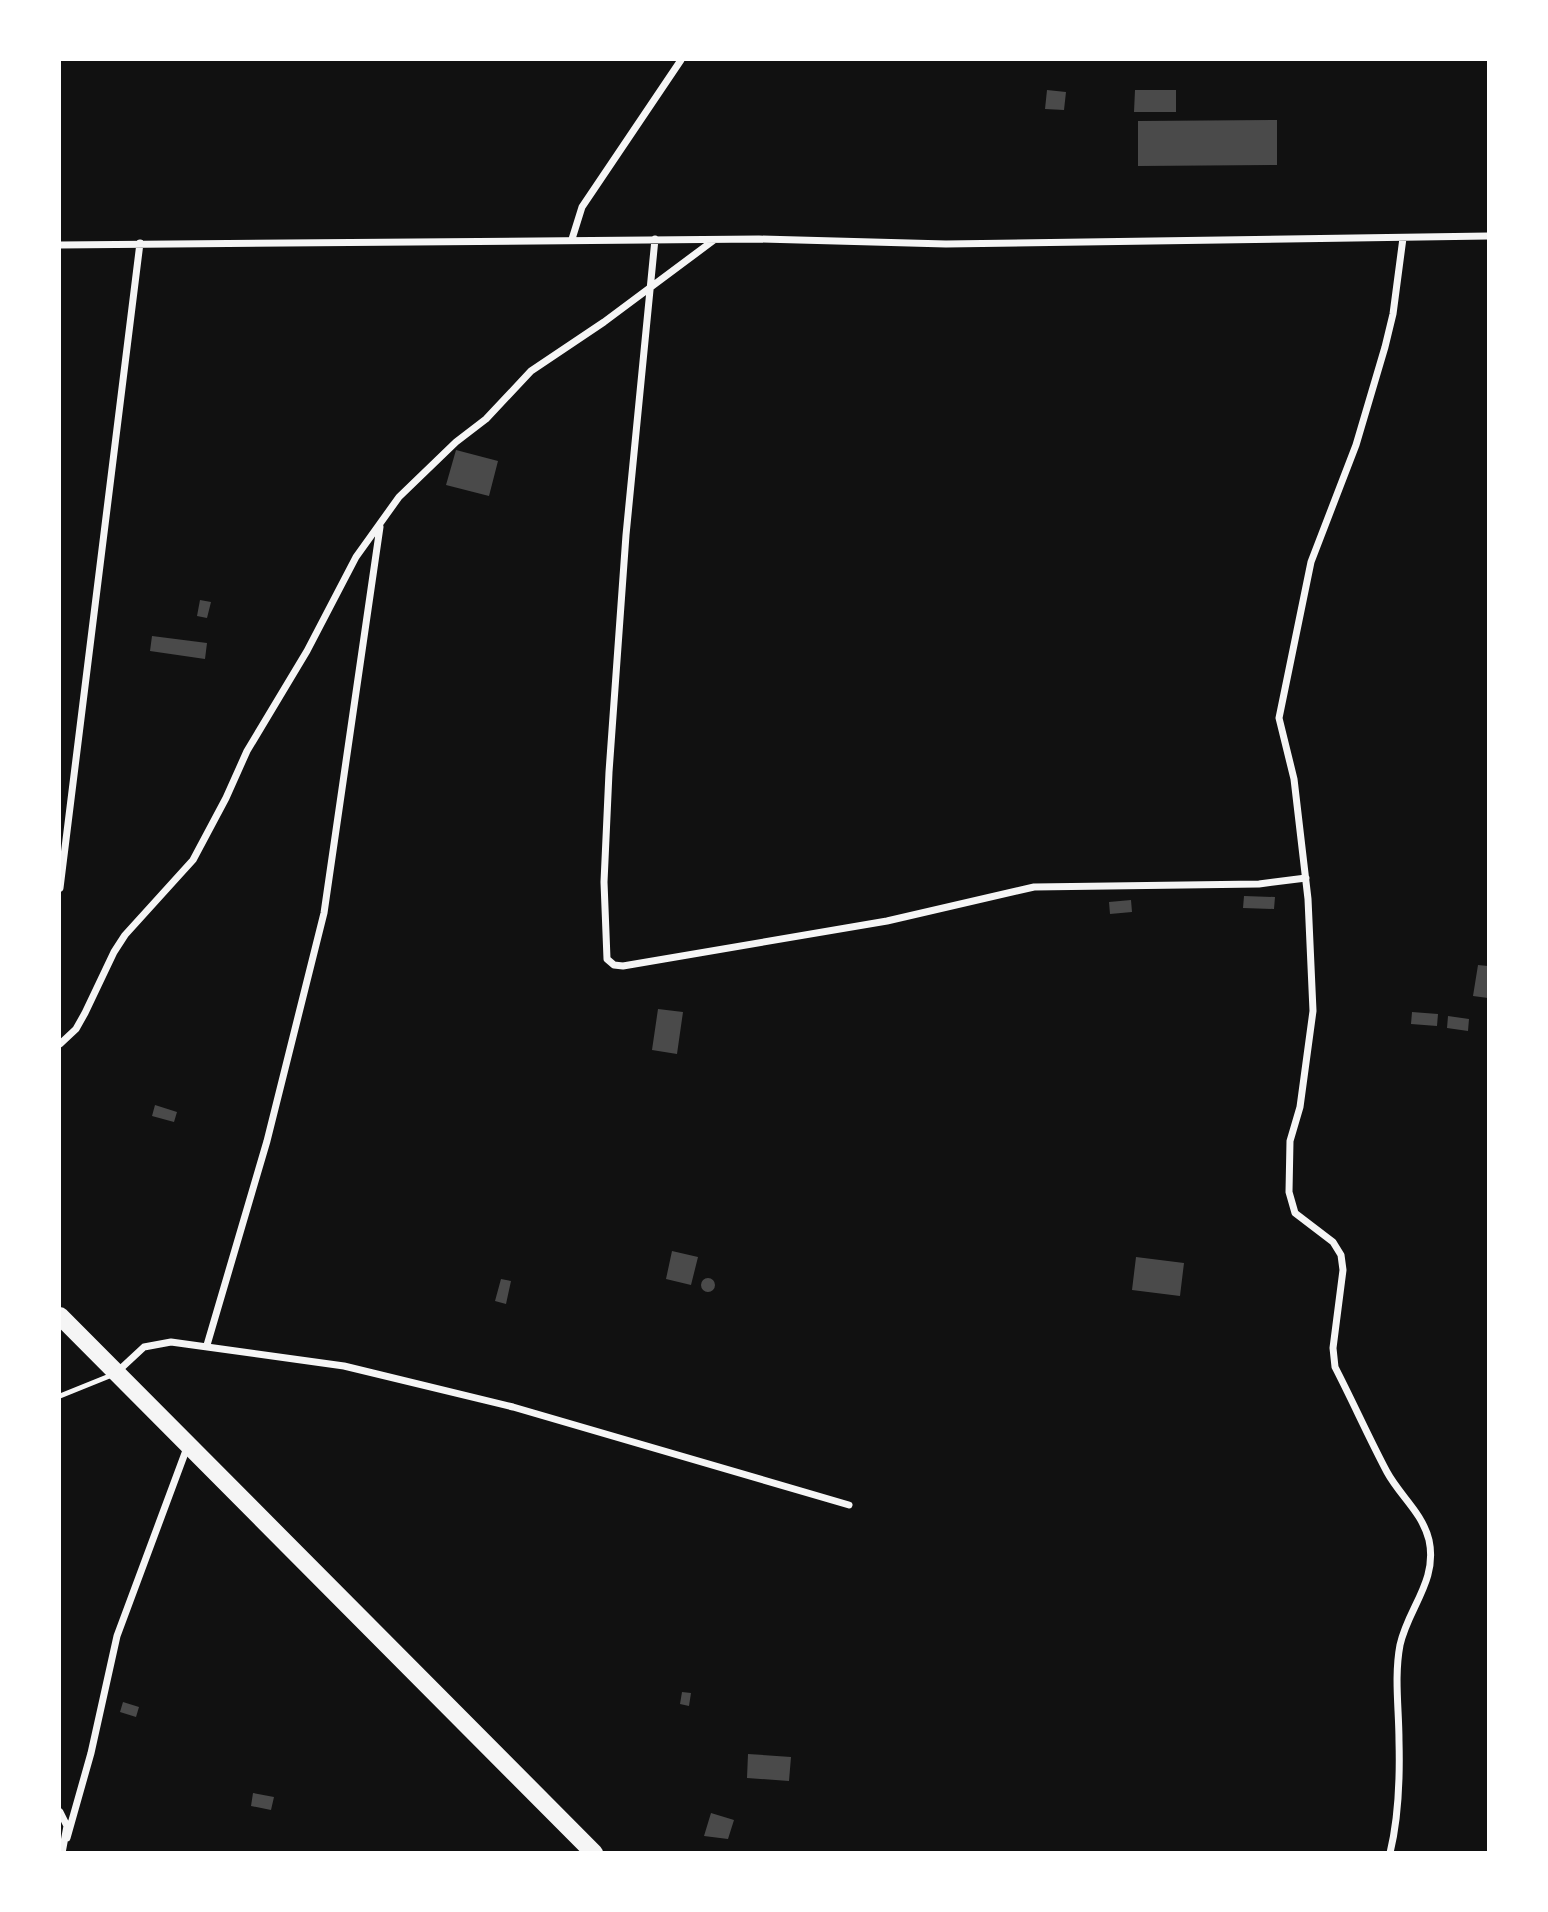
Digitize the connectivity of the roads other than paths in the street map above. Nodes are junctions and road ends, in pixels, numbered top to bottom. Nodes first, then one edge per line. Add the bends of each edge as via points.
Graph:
1 (681, 60) edge
2 (1489, 236) edge
3 (1403, 238) junction
4 (572, 239) junction
5 (655, 239) junction
6 (714, 240) junction
7 (140, 243) junction
8 (60, 245) edge
9 (651, 288) junction
10 (381, 523) junction
11 (1306, 878) junction
12 (60, 888) edge
13 (60, 1044) edge
14 (60, 1316) edge
15 (207, 1345) junction
16 (116, 1374) junction
17 (60, 1396) edge
18 (188, 1444) junction
19 (849, 1505) dead end
20 (60, 1812) edge
21 (67, 1838) junction
22 (62, 1853) edge
23 (594, 1853) edge
24 (1390, 1853) edge

1 - 4 street via 582,207
2 - 3 street
3 - 6 street via 946,244
3 - 11 street via 1385,347 1356,445 1311,562 1279,718 1294,779
4 - 5 street
4 - 7 street
5 - 6 street
5 - 9 street
6 - 9 street
7 - 8 street
7 - 12 street
9 - 10 street via 531,371 486,419 417,478
9 - 11 street via 609,772 604,882 607,958 614,965 695,956 887,921 1034,887 1259,884
10 - 13 street via 356,557 247,751 193,860 125,935 76,1029
10 - 15 street via 324,913 267,1141
11 - 24 street via 1313,1026 1290,1141 1290,1192 1295,1213 1333,1242 1341,1255 1335,1367 1389,1475 1420,1516 1431,1556 1422,1598 1400,1646 1397,1821
14 - 16 highway
15 - 16 street via 157,1343 144,1347
15 - 19 street via 344,1366 513,1407
16 - 17 lane
16 - 18 highway
18 - 21 street via 117,1636
18 - 23 highway
20 - 21 street
21 - 22 street

